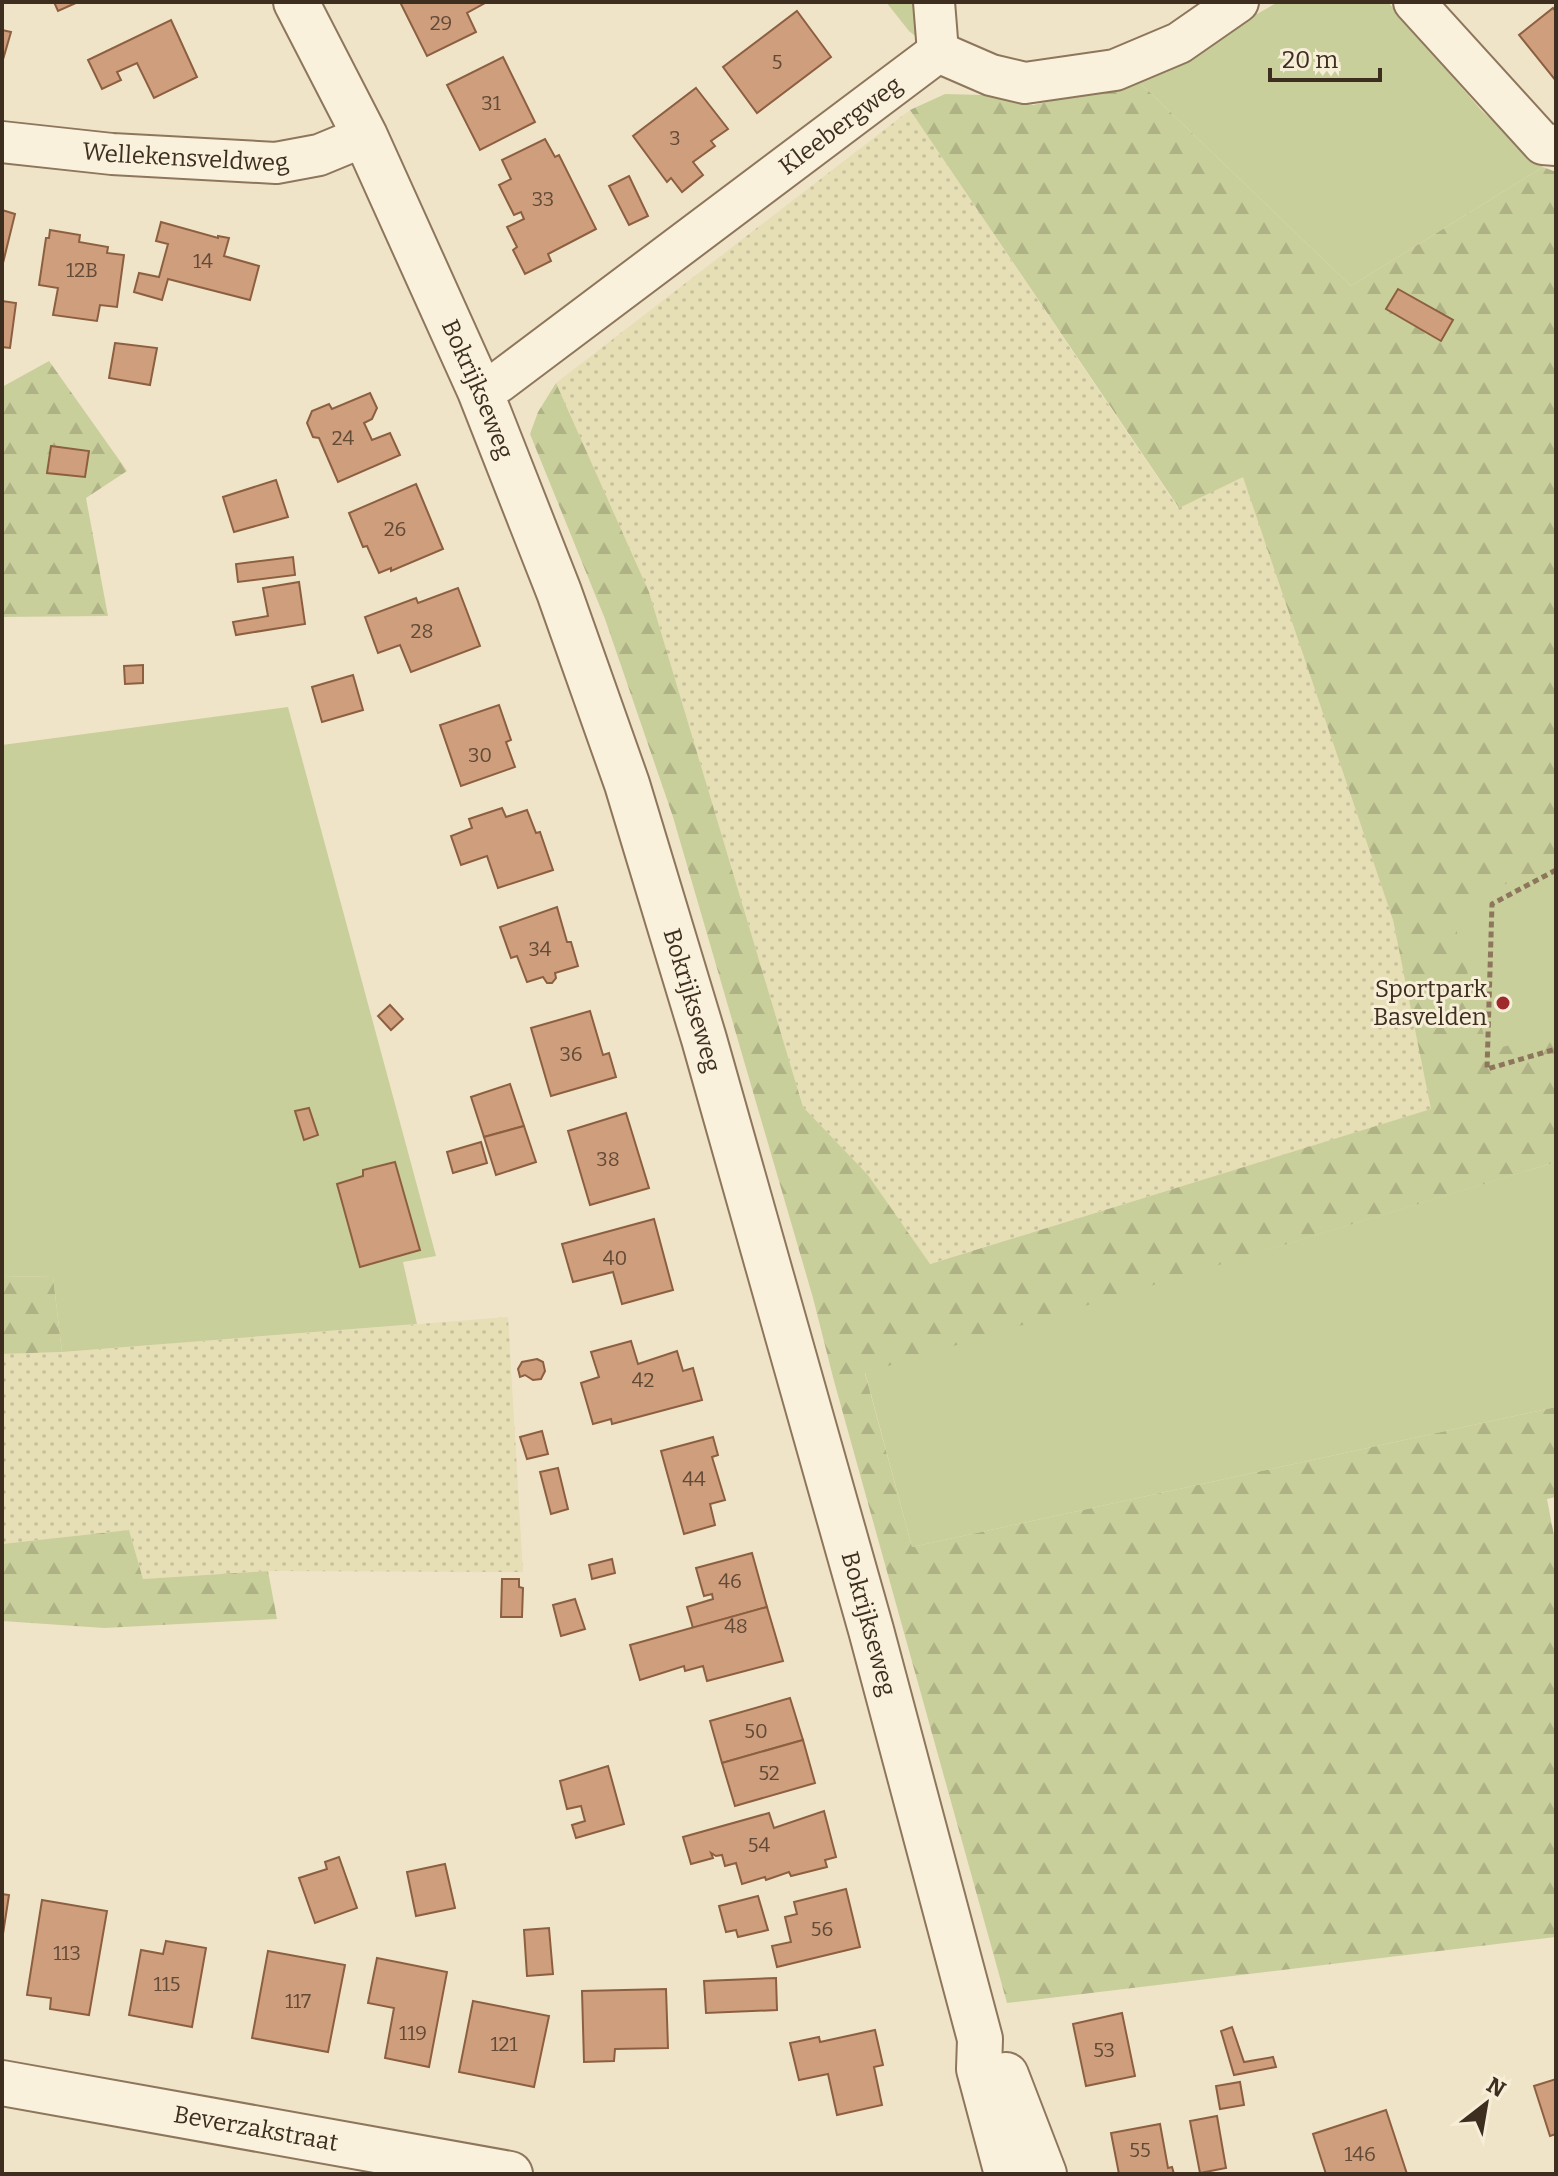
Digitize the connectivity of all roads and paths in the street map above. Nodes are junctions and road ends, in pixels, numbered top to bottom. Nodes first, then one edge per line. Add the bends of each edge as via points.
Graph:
1 (296, 2) edge
2 (934, 2) edge
3 (1238, 2) edge
4 (1414, 2) edge
5 (938, 52) junction
6 (365, 136) junction
7 (2, 142) edge
8 (1556, 145) edge
9 (480, 391) junction
10 (1556, 870) edge
11 (1556, 1049) edge
12 (980, 2039) junction
13 (2, 2083) edge
14 (510, 2174) edge
15 (1007, 2174) edge
16 (1044, 2174) edge

1 - 6 street, Bokrijkseweg
2 - 5 street
3 - 5 street via 1179,43 1115,70 1025,83
4 - 8 street via 1543,144
5 - 9 street, Kleebergweg via 499,382
6 - 7 street, Wellekensveldweg via 319,155 276,163
6 - 9 street, Bokrijkseweg
9 - 12 street, Bokrijkseweg via 632,799 871,1630
10 - 11 path via 1492,904 1487,1069
12 - 15 street, Bokrijkseweg via 979,2069
12 - 16 street, Bokrijkseweg via 1002,2065
13 - 14 street, Beverzakstraat

